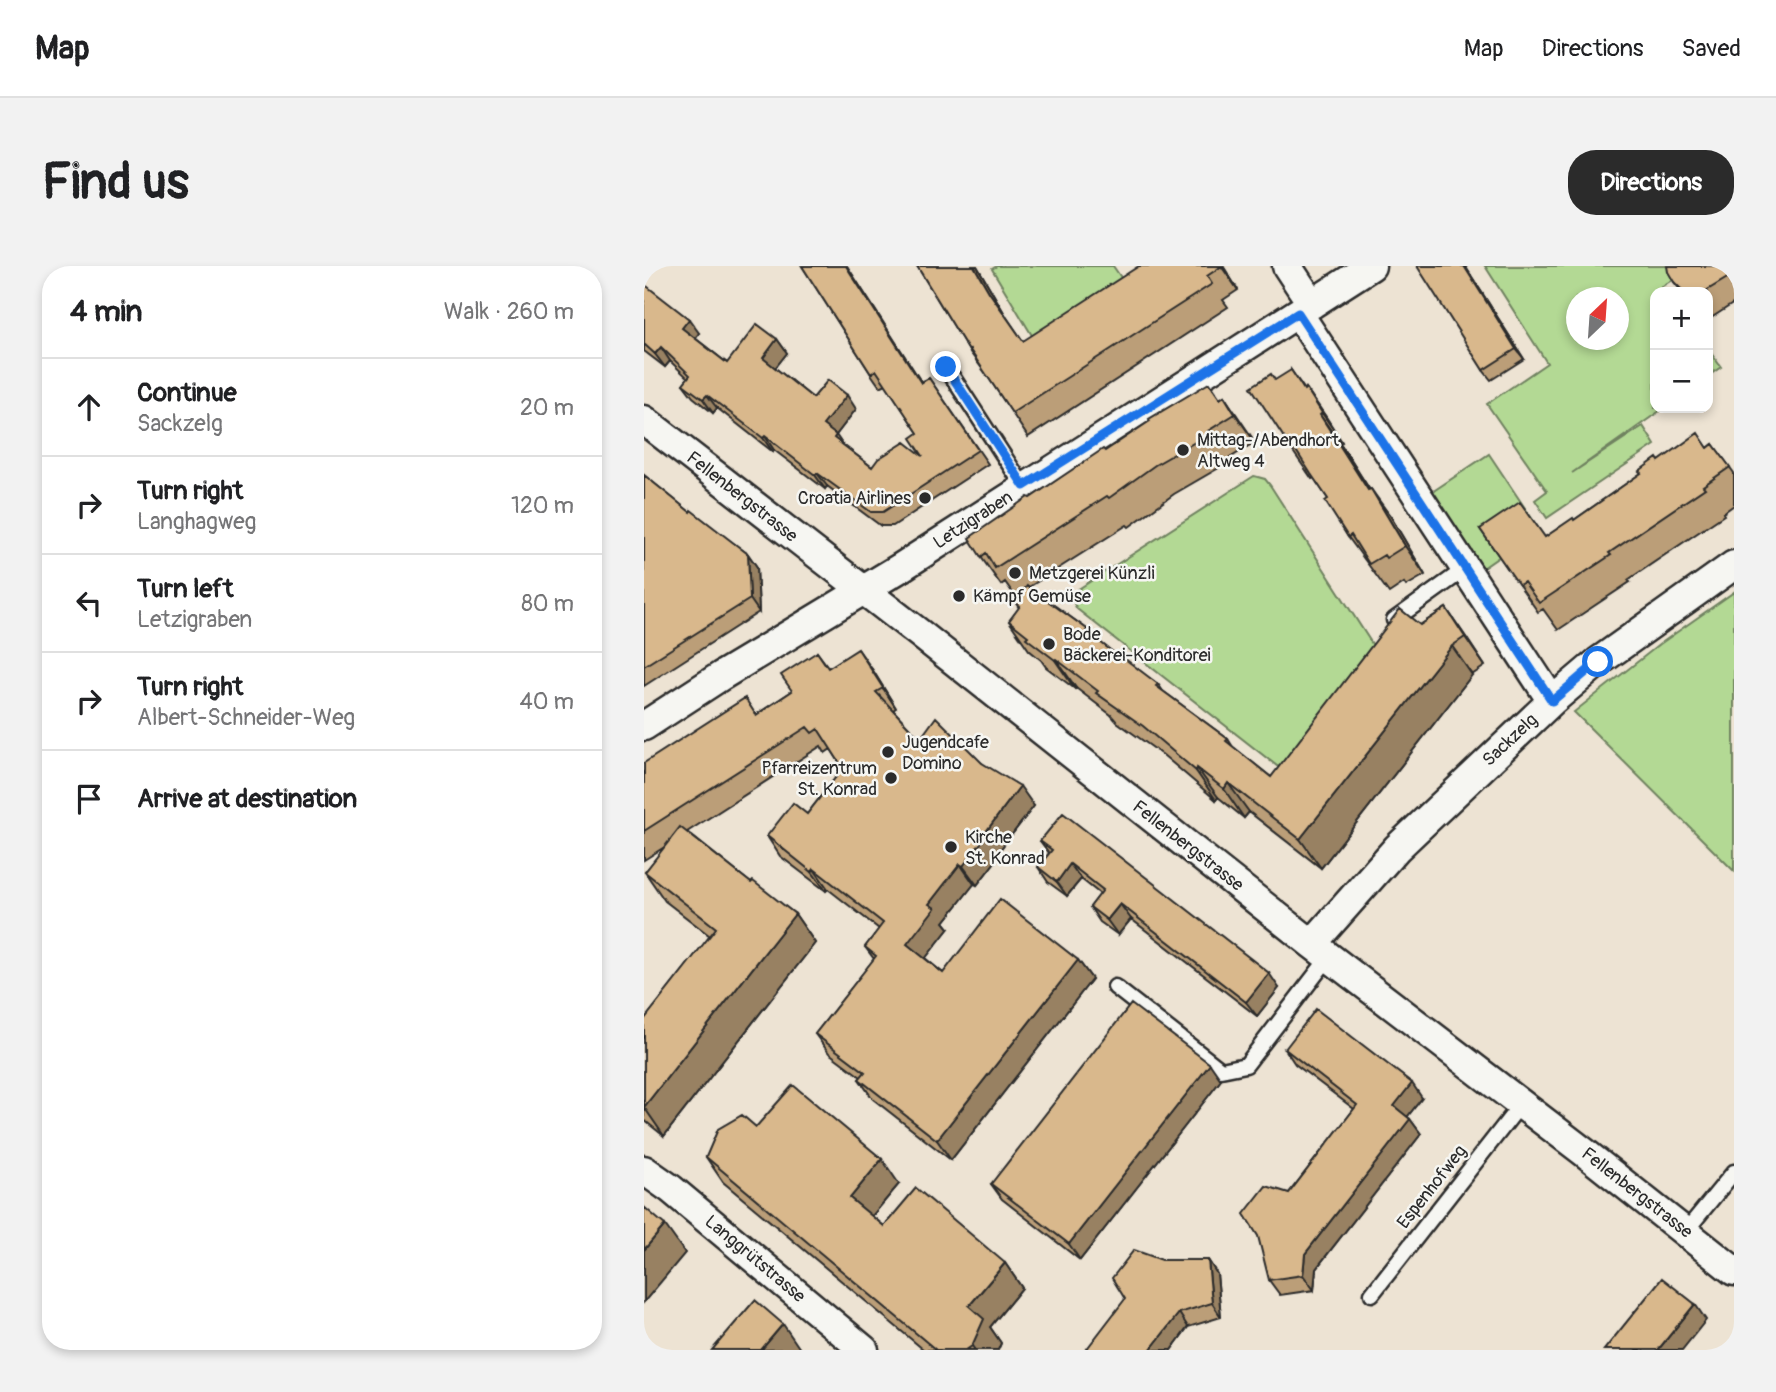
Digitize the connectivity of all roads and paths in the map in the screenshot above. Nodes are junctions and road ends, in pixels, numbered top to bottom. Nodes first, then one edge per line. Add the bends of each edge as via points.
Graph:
1 (1287, 266) edge
2 (1371, 266) edge
3 (1305, 308) junction
4 (946, 367) dead end
5 (644, 420) edge
6 (1024, 486) junction
7 (1734, 565) edge
8 (1465, 569) junction
9 (862, 590) junction
10 (1394, 620) edge
11 (1552, 701) junction
12 (644, 726) edge
13 (1321, 951) junction
14 (1115, 987) dead end
15 (1521, 1104) junction
16 (644, 1170) edge
17 (1734, 1172) edge
18 (1685, 1232) junction
19 (1734, 1271) edge
20 (1372, 1294) dead end
21 (864, 1350) edge

1 - 3 street
2 - 3 street, Letzigraben
3 - 6 street, Letzigraben
3 - 8 street
4 - 6 lane
5 - 9 street, Fellenbergstrasse
6 - 9 street, Letzigraben
7 - 11 street, Sackzelg via 1598,662
8 - 10 lane
8 - 11 street
9 - 12 street, Letzigraben
9 - 13 street, Fellenbergstrasse
11 - 13 street, Sackzelg via 1397,848
13 - 14 lane via 1246,1065 1221,1070
13 - 15 street, Fellenbergstrasse
15 - 18 street, Fellenbergstrasse
15 - 20 lane, Espenhofweg
16 - 21 street, Langgrütstrasse
17 - 18 lane
18 - 19 street, Fellenbergstrasse

